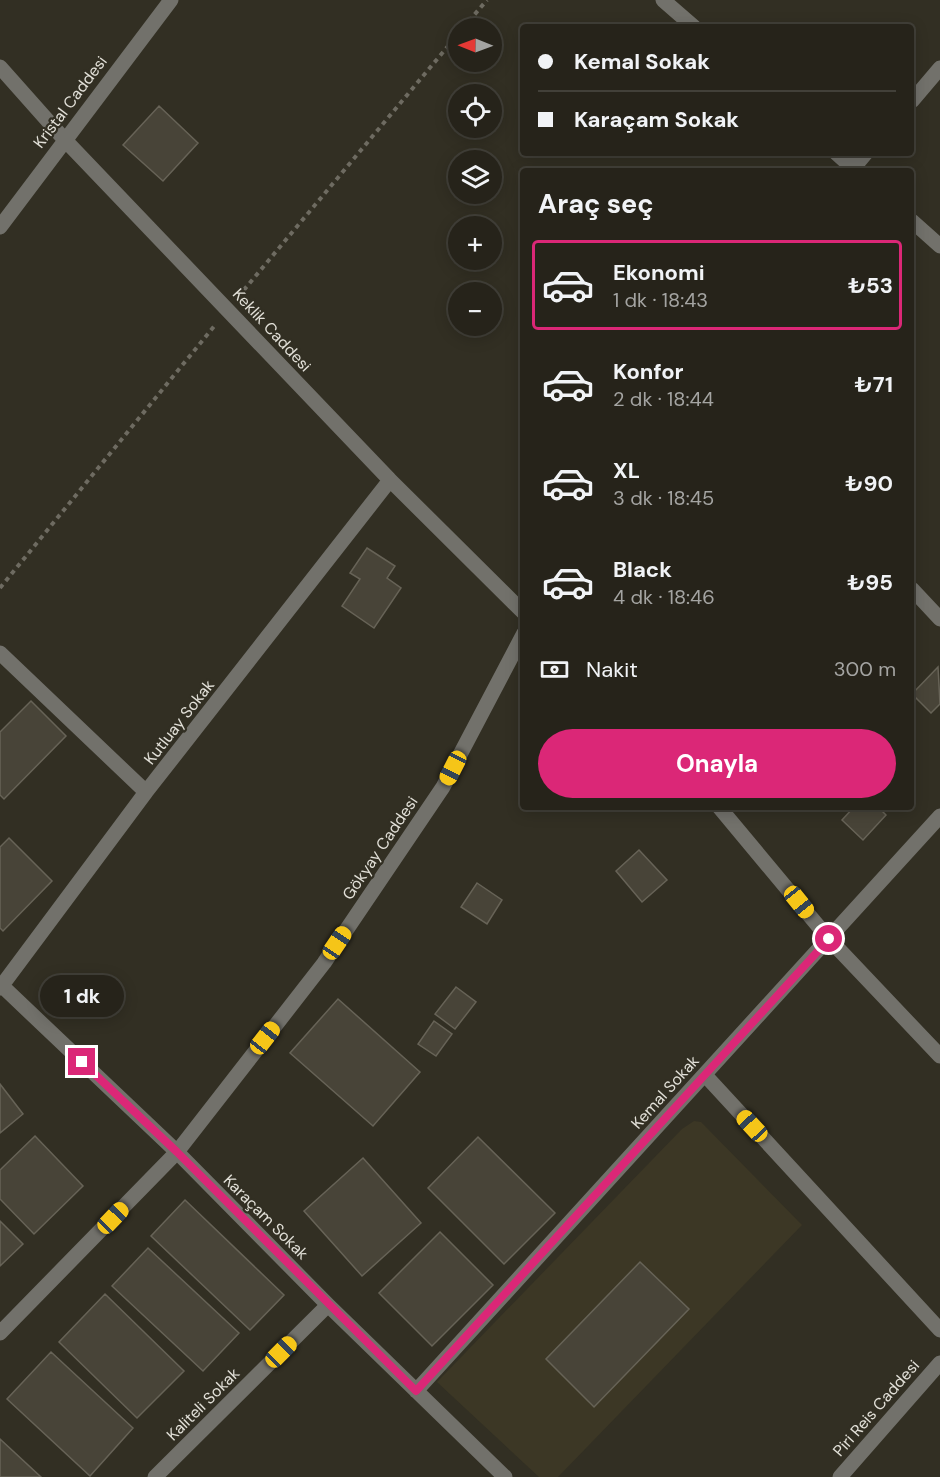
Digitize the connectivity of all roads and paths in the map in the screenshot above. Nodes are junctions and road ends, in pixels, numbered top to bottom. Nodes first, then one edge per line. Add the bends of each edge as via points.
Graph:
1 (171, 0) edge
2 (487, 0) edge
3 (663, 0) edge
4 (472, 18) edge
5 (691, 24) edge
6 (0, 67) edge
7 (940, 69) edge
8 (914, 99) edge
9 (64, 139) junction
10 (839, 156) edge
11 (864, 156) edge
12 (851, 168) edge
13 (855, 168) edge
14 (914, 223) edge
15 (0, 227) edge
16 (940, 246) edge
17 (390, 480) junction
18 (914, 591) edge
19 (520, 609) edge
20 (940, 619) edge
21 (520, 641) edge
22 (0, 653) edge
23 (146, 792) junction
24 (722, 810) edge
25 (940, 816) edge
26 (829, 939) junction
27 (1, 986) edge
28 (940, 1056) edge
29 (705, 1075) junction
30 (177, 1152) junction
31 (328, 1305) junction
32 (940, 1330) edge
33 (0, 1333) edge
34 (940, 1363) edge
35 (416, 1391) junction
36 (155, 1477) edge
37 (505, 1477) edge
38 (840, 1477) edge

1 - 9 street, Kristal Caddesi
2 - 4 path
3 - 5 street
6 - 9 street, Keklik Caddesi
7 - 8 street
9 - 15 street, Kristal Caddesi
9 - 17 street, Keklik Caddesi
10 - 12 street
11 - 13 street
14 - 16 street
17 - 19 street, Keklik Caddesi
17 - 23 street, Kutluay Sokak
18 - 20 street
21 - 30 street, Gökyay Caddesi via 443,788 324,963
22 - 23 street
23 - 27 street, Kutluay Sokak
24 - 26 street
25 - 26 street, Kemal Sokak
26 - 28 street
26 - 29 street, Kemal Sokak
27 - 30 street, Karaçam Sokak
29 - 32 street
29 - 35 street, Kemal Sokak
30 - 31 street, Karaçam Sokak
30 - 33 street, Gökyay Caddesi
31 - 35 street, Karaçam Sokak
31 - 36 street, Kaliteli Sokak
34 - 38 street, Piri Reis Caddesi
35 - 37 street, Karaçam Sokak

